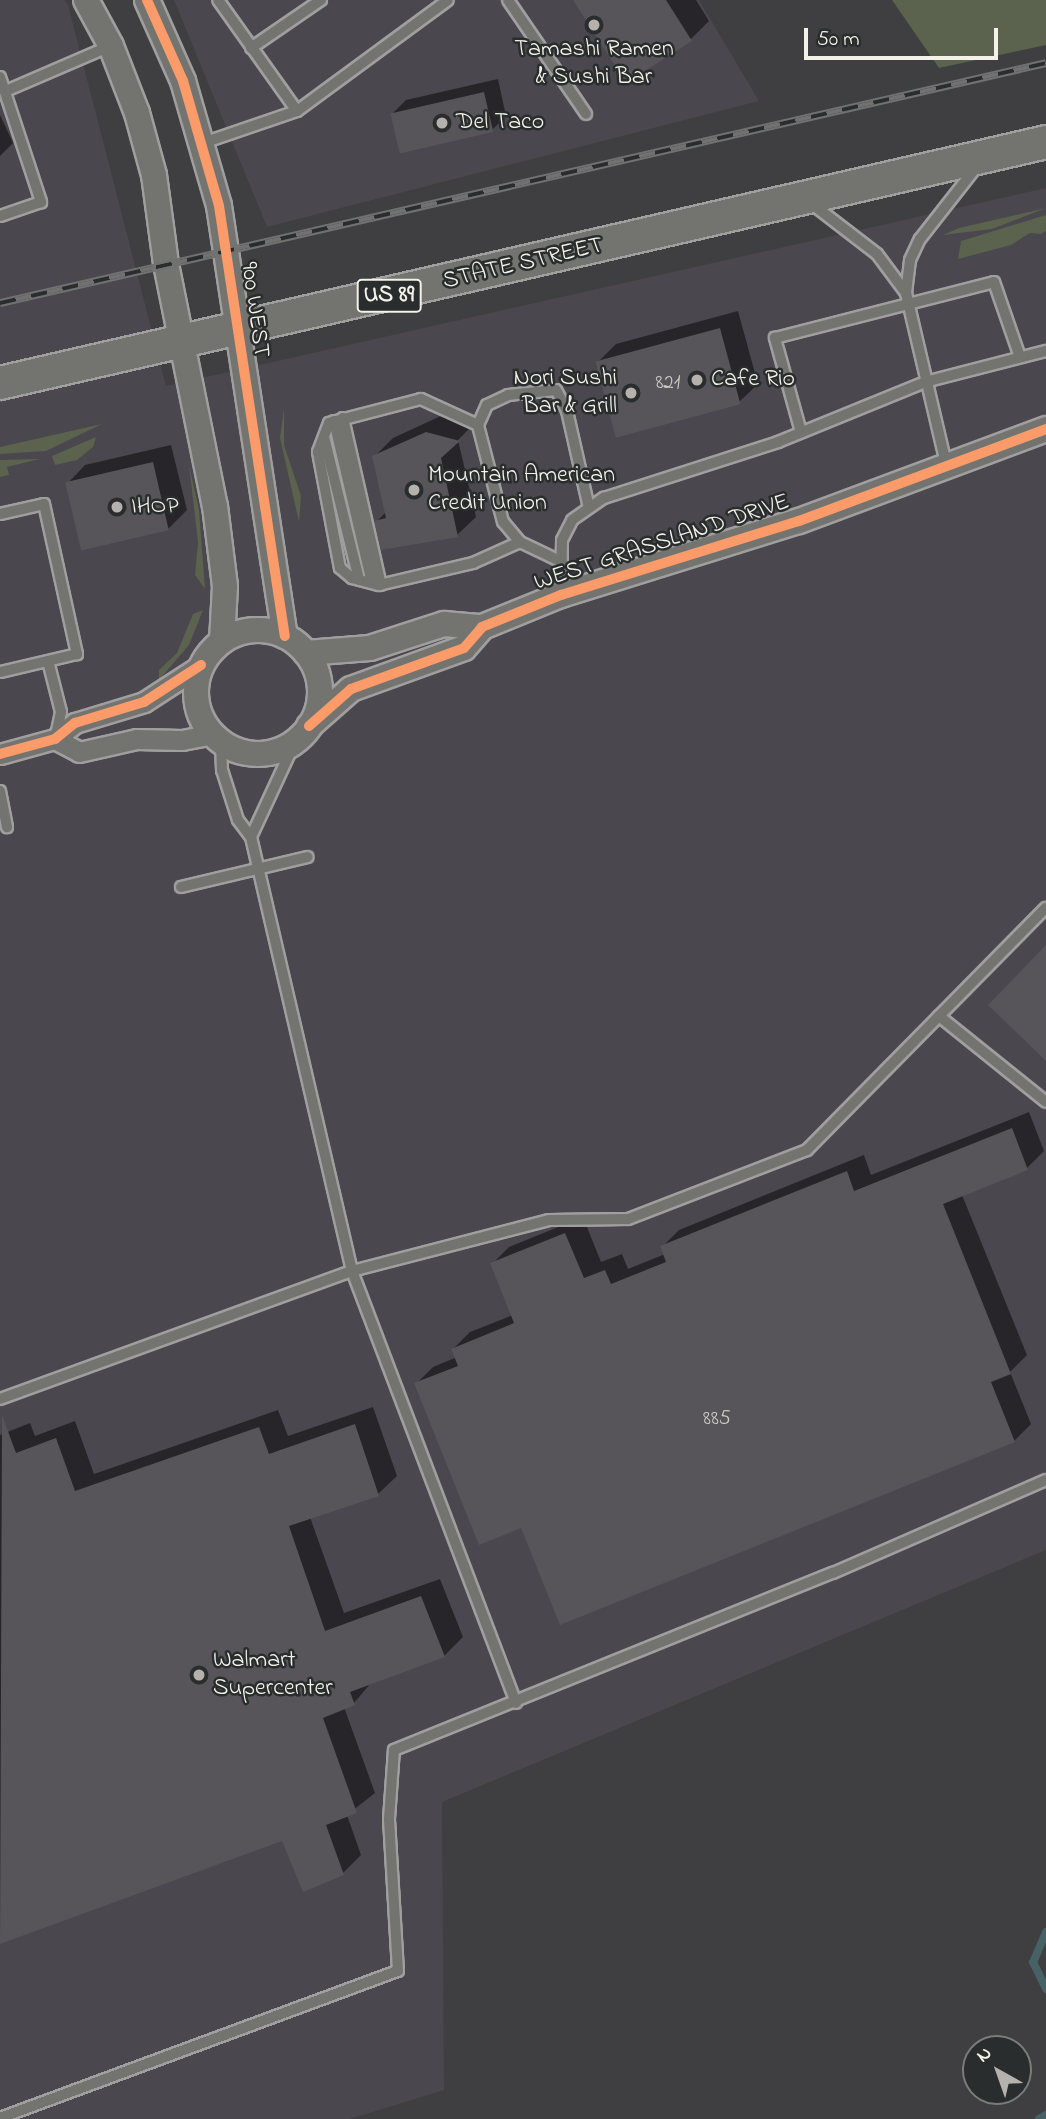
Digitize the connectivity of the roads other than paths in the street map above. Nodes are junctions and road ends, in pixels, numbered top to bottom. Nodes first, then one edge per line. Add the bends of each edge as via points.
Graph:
1 (86, 0) edge
2 (146, 0) edge
3 (218, 0) edge
4 (321, 0) edge
5 (448, 0) edge
6 (508, 0) edge
7 (111, 46) junction
8 (251, 48) junction
9 (0, 77) edge
10 (8, 90) junction
11 (298, 111) junction
12 (586, 114) dead end
13 (1046, 142) edge
14 (203, 143) junction
15 (985, 156) junction
16 (804, 197) junction
17 (0, 216) edge
18 (906, 293) junction
19 (909, 306) junction
20 (235, 331) junction
21 (182, 343) junction
22 (1046, 351) edge
23 (1020, 357) junction
24 (925, 382) junction
25 (0, 383) edge
26 (338, 420) junction
27 (478, 425) junction
28 (1046, 429) edge
29 (801, 432) junction
30 (323, 437) junction
31 (947, 466) junction
32 (589, 508) junction
33 (0, 514) edge
34 (520, 542) junction
35 (562, 562) junction
36 (359, 580) junction
37 (377, 584) junction
38 (561, 595) junction
39 (482, 627) junction
40 (285, 636) junction
41 (222, 641) junction
42 (306, 653) junction
43 (48, 661) junction
44 (201, 665) junction
45 (0, 672) edge
46 (303, 733) junction
47 (55, 738) junction
48 (217, 738) junction
49 (0, 754) edge
50 (0, 791) edge
51 (7, 827) dead end
52 (251, 837) junction
53 (308, 858) dead end
54 (257, 869) junction
55 (181, 887) dead end
56 (1046, 908) edge
57 (939, 1016) junction
58 (1046, 1101) edge
59 (352, 1271) junction
60 (0, 1399) edge
61 (1046, 1480) edge
62 (516, 1703) junction
63 (0, 2118) edge

1 - 7 street
2 - 14 street, 900 WEST via 179,70
3 - 8 lane
4 - 8 lane
5 - 11 lane
6 - 12 lane
7 - 10 lane
7 - 21 street via 146,138
8 - 11 lane
9 - 10 lane
10 - 17 lane via 41,202
11 - 14 lane
13 - 15 main road, STATE STREET / US 89
14 - 20 street, 900 WEST via 219,206
15 - 16 main road, STATE STREET / US 89
15 - 18 lane via 920,239 910,261
16 - 18 lane via 877,254
16 - 20 main road, STATE STREET / US 89
18 - 19 lane
19 - 23 lane via 994,282
19 - 24 lane
19 - 29 lane via 775,338
20 - 21 main road, STATE STREET / US 89
20 - 40 street, 900 WEST
21 - 25 main road, STATE STREET / US 89
21 - 41 street via 215,506 225,586
22 - 23 lane
23 - 24 lane
24 - 29 lane
24 - 31 lane
26 - 27 lane via 421,399
26 - 30 lane
26 - 37 lane
27 - 32 lane via 487,405 508,395 556,390 567,411
27 - 34 lane via 503,522
28 - 31 street, WEST GRASSLAND DRIVE
29 - 32 lane via 604,498
30 - 36 lane
30 - 36 lane via 318,452 337,557 340,568
31 - 38 street, WEST GRASSLAND DRIVE via 799,521
32 - 35 lane via 572,520 562,540
33 - 43 lane via 44,504 77,654
34 - 35 lane
34 - 37 lane via 472,563
35 - 38 lane
36 - 37 lane
38 - 39 street, WEST GRASSLAND DRIVE
39 - 42 street, WEST GRASSLAND DRIVE via 444,624 370,648
39 - 46 street, WEST GRASSLAND DRIVE via 464,648 351,689
40 - 41 street via 253,630
40 - 42 street
41 - 44 street
42 - 46 street via 320,689
43 - 45 lane
43 - 47 lane via 61,712
44 - 47 street via 144,702 75,723
44 - 48 street via 196,701
46 - 48 street via 259,754 239,752
46 - 52 lane
47 - 48 street via 79,752 136,739
47 - 49 street
48 - 52 lane via 238,820
50 - 51 lane
52 - 54 lane
53 - 54 lane
54 - 55 lane
54 - 59 lane
56 - 57 lane
57 - 58 lane
57 - 59 lane via 807,1150 628,1219 549,1220
59 - 60 lane
59 - 62 lane
61 - 62 lane
62 - 63 lane via 394,1750 389,1819 398,1971

